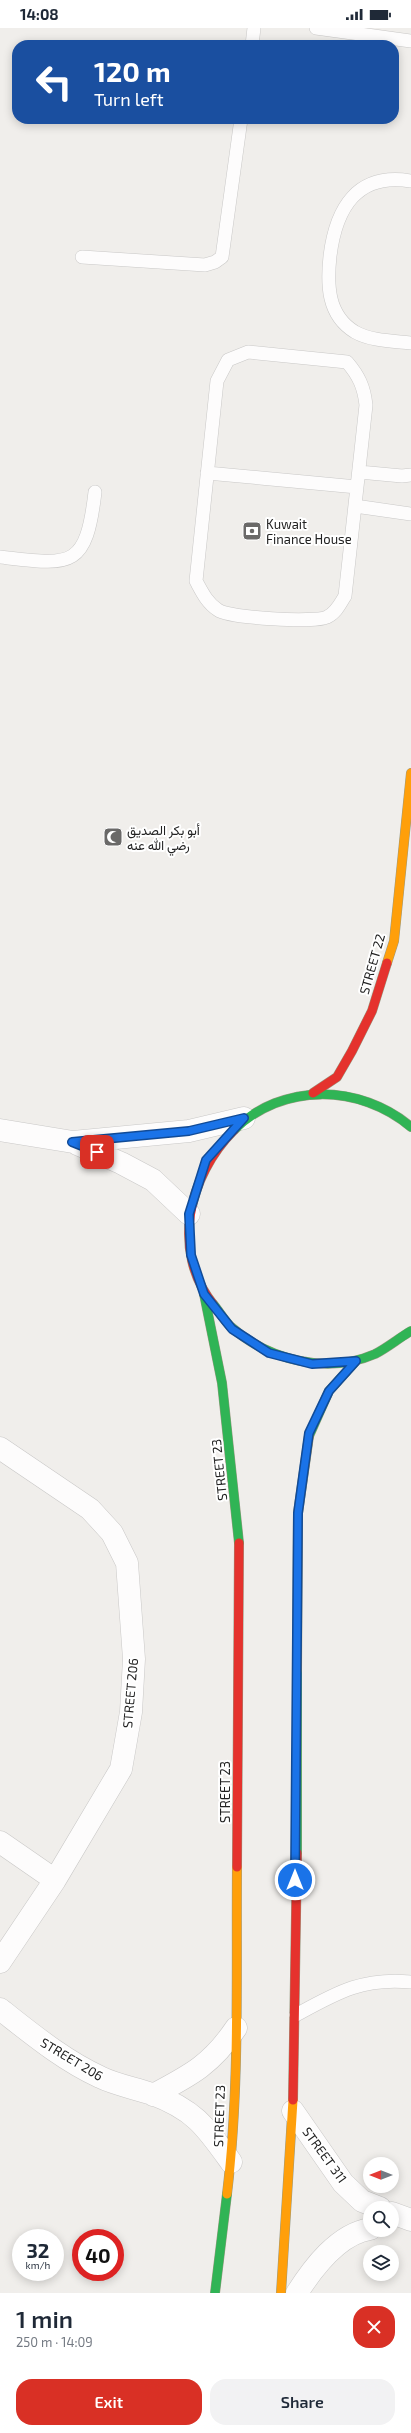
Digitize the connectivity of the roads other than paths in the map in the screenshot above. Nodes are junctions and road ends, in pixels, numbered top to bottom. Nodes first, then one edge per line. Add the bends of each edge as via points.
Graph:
1 (254, 28) edge
2 (316, 28) edge
3 (411, 38) edge
4 (253, 40) edge
5 (240, 124) edge
6 (411, 181) edge
7 (82, 257) dead end
8 (411, 343) edge
9 (358, 472) junction
10 (207, 473) junction
11 (411, 475) edge
12 (357, 487) junction
13 (95, 492) dead end
14 (355, 506) junction
15 (411, 514) edge
16 (0, 557) edge
17 (411, 773) edge
18 (313, 1093) junction
19 (244, 1118) junction
20 (411, 1127) edge
21 (0, 1130) edge
22 (72, 1142) junction
23 (189, 1214) junction
24 (204, 1294) junction
25 (411, 1331) edge
26 (356, 1361) junction
27 (0, 1448) edge
28 (0, 1842) edge
29 (55, 1880) junction
30 (0, 1962) edge
31 (411, 1982) edge
32 (0, 2008) edge
33 (296, 2015) junction
34 (236, 2028) junction
35 (153, 2095) junction
36 (293, 2111) junction
37 (231, 2162) junction
38 (363, 2201) edge
39 (399, 2216) edge
40 (411, 2222) edge
41 (399, 2225) edge
42 (363, 2230) edge
43 (214, 2293) edge
44 (281, 2293) edge
45 (297, 2293) edge

1 - 4 lane
2 - 3 lane
5 - 7 lane via 222,257 205,265
6 - 8 lane via 379,181 367,186 346,204 339,215 332,240 328,274 330,300 343,323 366,337
9 - 10 lane via 366,405 359,376 348,362 248,352 228,360 217,381
9 - 11 lane
9 - 12 lane
10 - 12 lane
10 - 14 lane via 196,580 204,596 219,610 235,615 315,621 328,617 337,609 345,596
12 - 14 lane
13 - 16 lane via 91,528 82,549 65,561 45,562
14 - 15 lane
17 - 18 street, STREET 22 via 394,941 372,1011 352,1051 337,1077
18 - 19 street via 276,1101
18 - 20 street via 359,1097 401,1117
19 - 22 street via 189,1131
19 - 23 street via 206,1160
21 - 22 street
22 - 23 street via 153,1180
23 - 24 street via 191,1255
24 - 26 street via 232,1329 269,1353 312,1364
24 - 34 street, STREET 23 via 222,1383 240,1549
25 - 26 street via 396,1344
26 - 33 street via 329,1391 309,1433 298,1513
27 - 29 street, STREET 206 via 90,1509 112,1533 127,1563 134,1659 131,1712 121,1769
28 - 29 street
29 - 30 street, STREET 206
31 - 33 lane via 372,1982 342,1990
32 - 35 street, STREET 206 via 50,2049 101,2078
33 - 36 street
34 - 35 street via 222,2049 207,2063
34 - 37 street, STREET 23
35 - 37 street, STREET 206 via 181,2108 204,2124
36 - 38 street, STREET 311 via 343,2183
36 - 44 street
37 - 43 street, STREET 23
39 - 40 street
40 - 41 street
42 - 45 street via 334,2247 315,2266

